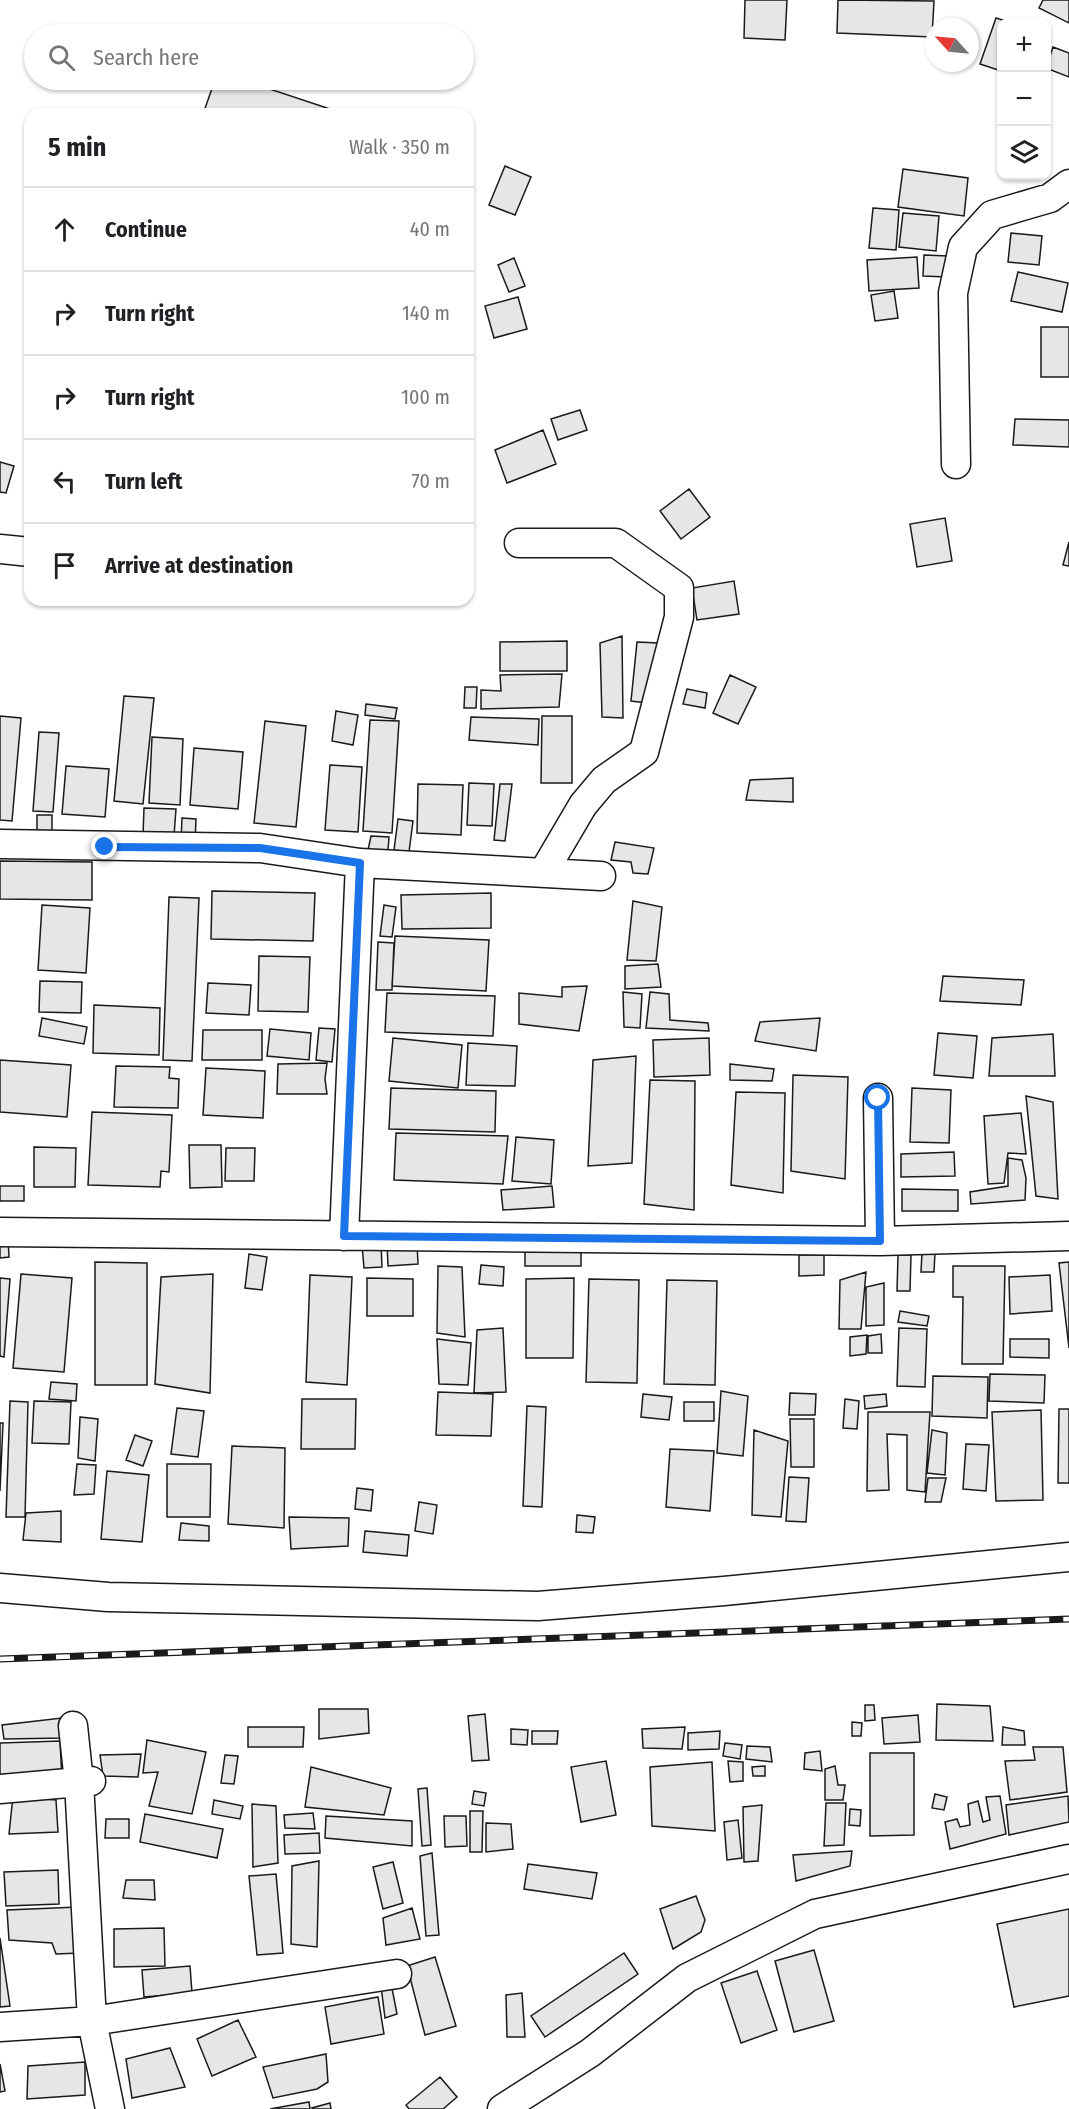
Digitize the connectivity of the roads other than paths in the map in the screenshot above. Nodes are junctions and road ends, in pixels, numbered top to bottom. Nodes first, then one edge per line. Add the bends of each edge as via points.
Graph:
1 (1069, 184) edge
2 (956, 464) dead end
3 (519, 543) dead end
4 (0, 549) edge
5 (24, 551) edge
6 (0, 844) edge
7 (360, 863) junction
8 (543, 873) junction
9 (601, 876) dead end
10 (878, 1098) dead end
11 (0, 1232) edge
12 (344, 1236) junction
13 (1069, 1236) edge
14 (880, 1241) junction
15 (1069, 1557) edge
16 (0, 1588) edge
17 (73, 1726) dead end
18 (85, 1782) junction
19 (0, 1789) edge
20 (1069, 1859) edge
21 (397, 1974) dead end
22 (92, 2021) junction
23 (0, 2027) edge
24 (110, 2109) edge
25 (502, 2109) edge

1 - 2 street via 1050,198 992,215 963,247 953,293
3 - 8 street via 616,543 678,588 679,617 644,752 604,780 583,806
4 - 5 street
6 - 7 street via 260,848
7 - 8 street
7 - 12 street
8 - 9 street
10 - 14 street
11 - 12 street
12 - 14 street
13 - 14 street
15 - 16 street via 538,1606 108,1598
17 - 18 street
18 - 19 street
18 - 22 street
20 - 25 street via 815,1914 687,1978 590,2053
21 - 22 street
22 - 23 street
22 - 24 street

